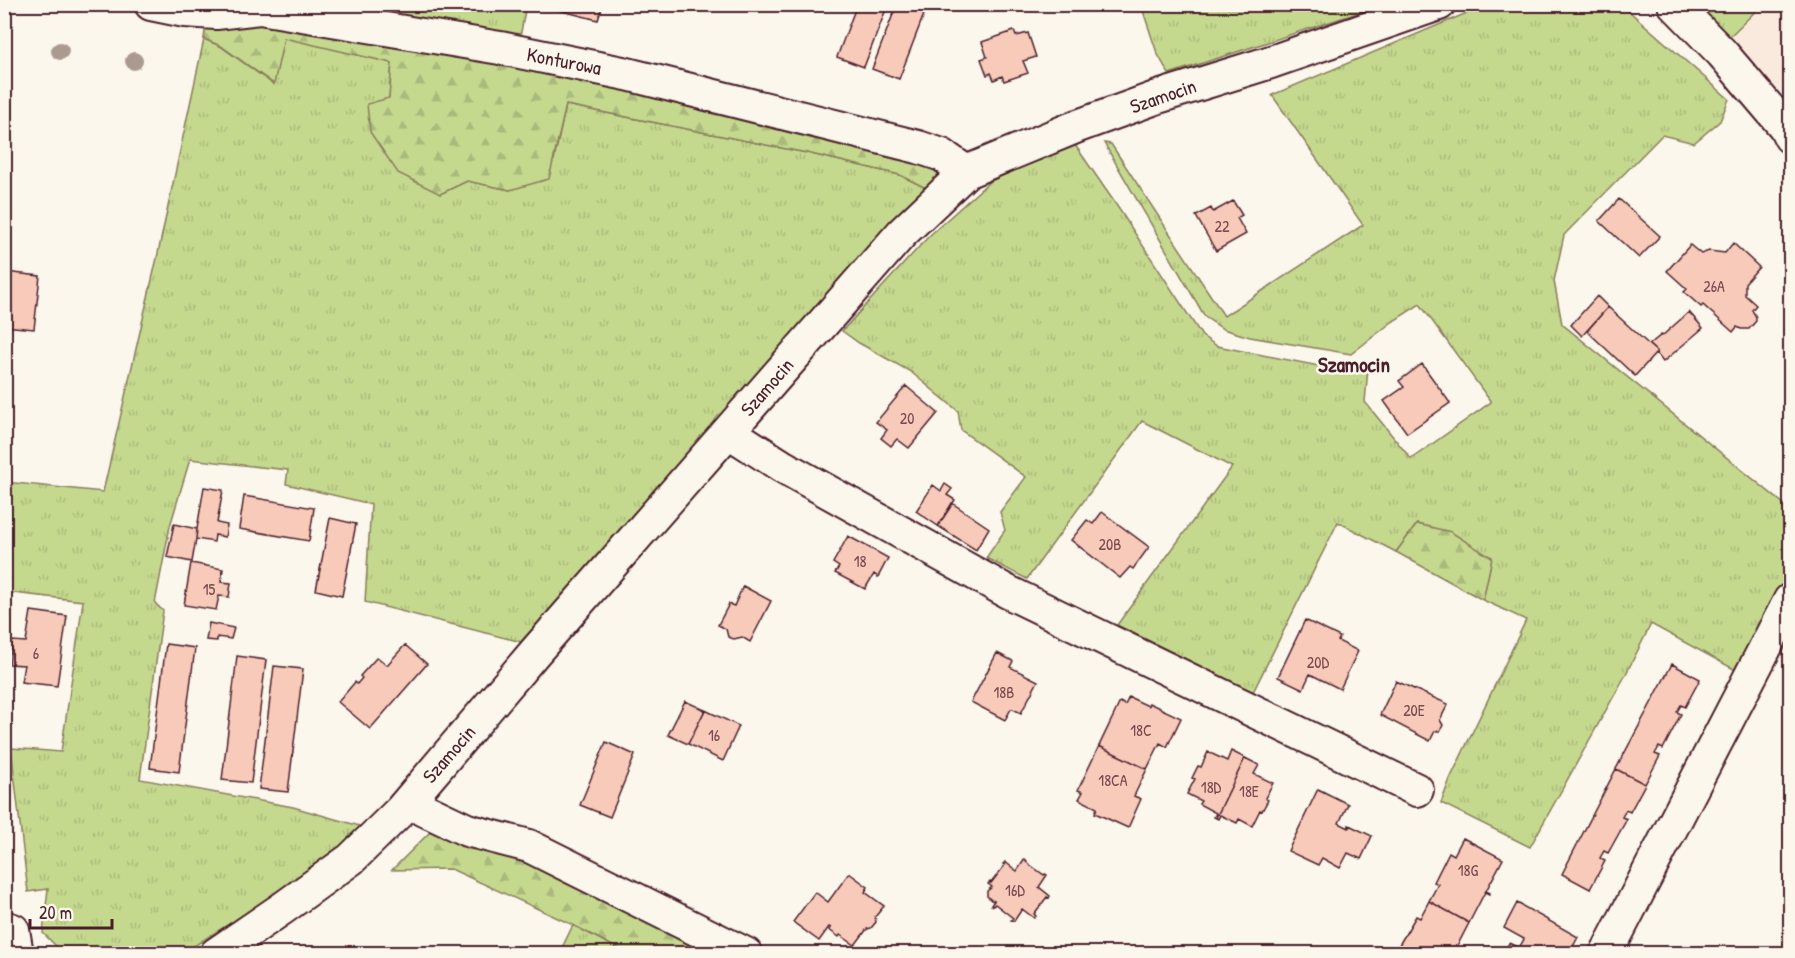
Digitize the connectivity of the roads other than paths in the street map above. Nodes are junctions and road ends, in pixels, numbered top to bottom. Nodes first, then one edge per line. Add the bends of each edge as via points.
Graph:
1 (151, 4) edge
2 (1439, 4) edge
3 (1674, 4) edge
4 (217, 9) edge
5 (1791, 137) edge
6 (966, 172) junction
7 (729, 432) junction
8 (1791, 600) edge
9 (1418, 790) dead end
10 (408, 802) junction
11 (4, 927) edge
12 (17, 954) edge
13 (216, 954) edge
14 (746, 954) edge
15 (1606, 954) edge

1 - 4 street, Konturowa via 185,11
2 - 6 street, Szamocin via 1158,97
3 - 5 street via 1722,53
4 - 6 street, Konturowa via 260,8 500,48 627,74 918,147 942,155
6 - 7 street, Szamocin via 902,233
7 - 9 street via 782,466 1008,592
7 - 10 street, Szamocin
8 - 15 street
10 - 13 street, Szamocin via 351,859
10 - 14 street via 467,830 529,846
11 - 12 street via 13,930

